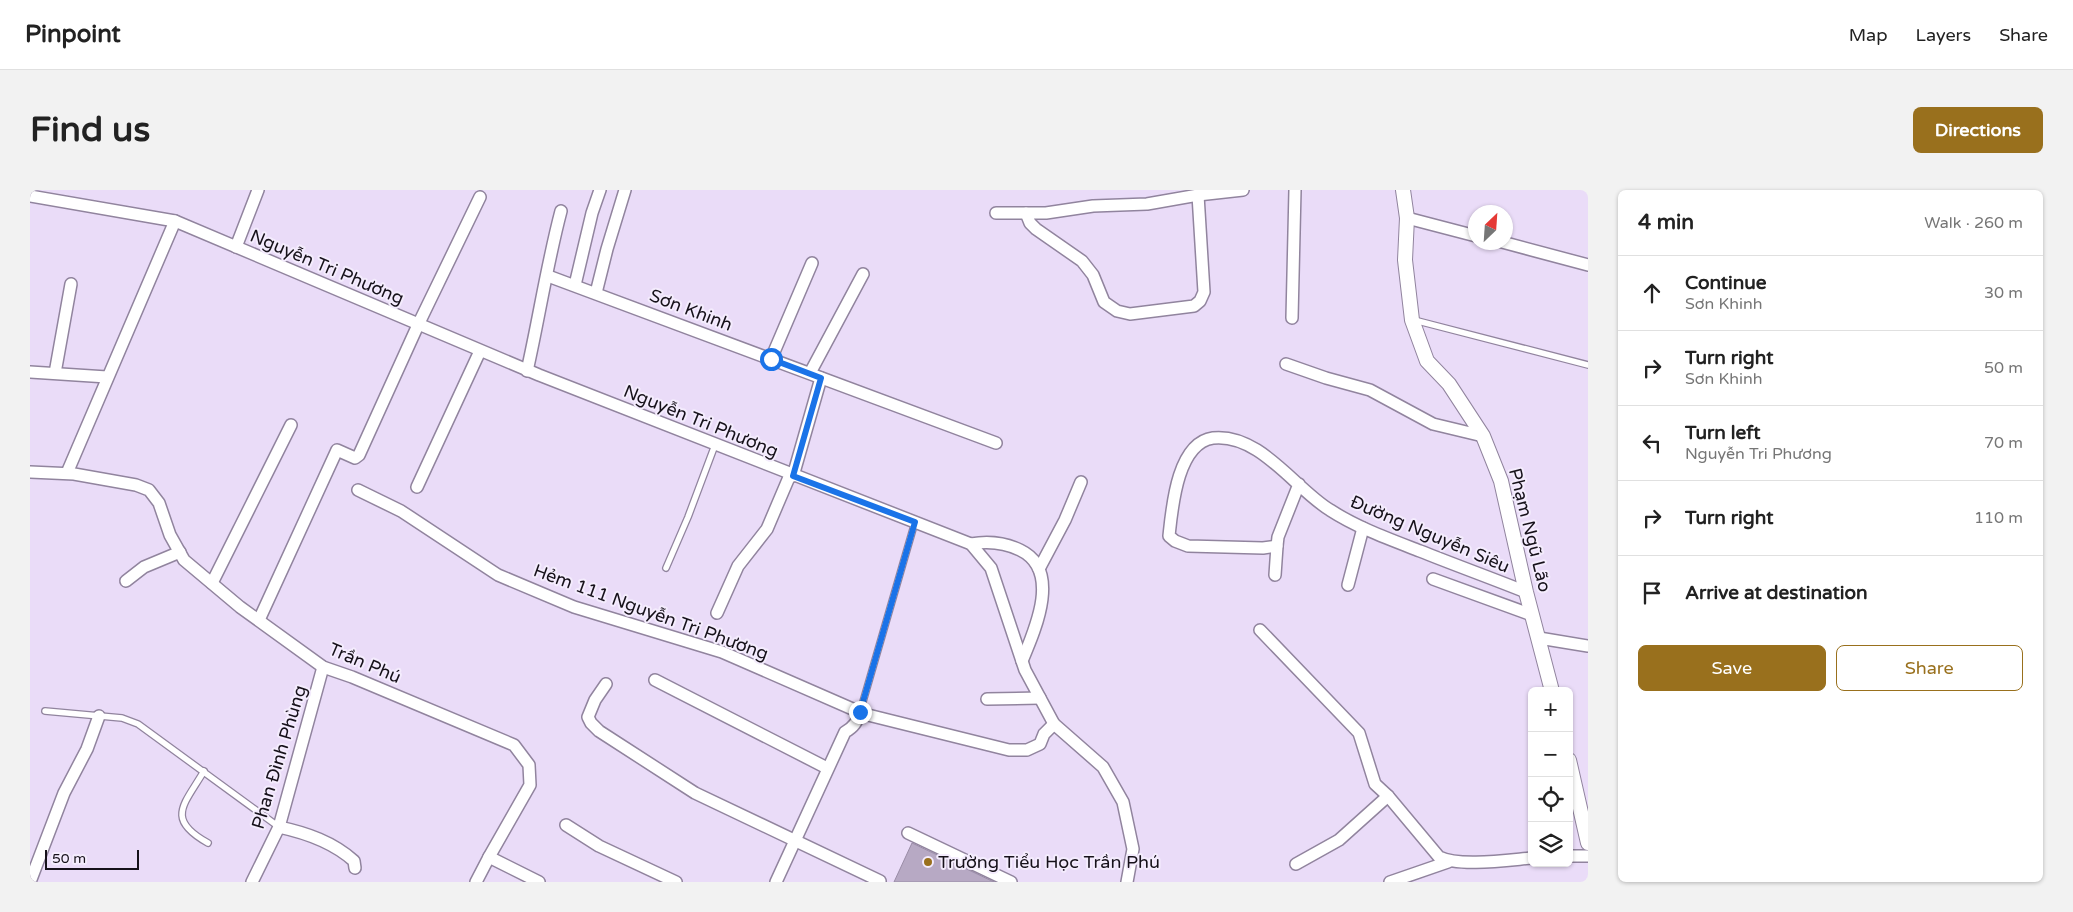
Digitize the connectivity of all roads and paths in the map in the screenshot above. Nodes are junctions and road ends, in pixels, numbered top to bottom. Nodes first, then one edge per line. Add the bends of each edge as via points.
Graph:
1 (258, 190) edge
2 (600, 190) edge
3 (625, 190) edge
4 (1243, 190) edge
5 (1295, 190) edge
6 (1404, 190) edge
7 (1198, 195) junction
8 (30, 196) edge
9 (480, 197) dead end
10 (561, 211) dead end
11 (996, 213) dead end
12 (1026, 213) junction
13 (1407, 218) junction
14 (175, 221) junction
15 (1468, 234) edge
16 (1513, 245) edge
17 (236, 247) junction
18 (812, 263) dead end
19 (1588, 264) edge
20 (863, 274) dead end
21 (548, 276) junction
22 (71, 284) dead end
23 (575, 285) junction
24 (596, 293) junction
25 (1292, 318) dead end
26 (1412, 320) junction
27 (418, 325) junction
28 (480, 351) junction
29 (771, 359) junction
30 (1286, 364) dead end
31 (1588, 364) edge
32 (527, 370) junction
33 (30, 372) edge
34 (55, 373) junction
35 (815, 376) junction
36 (107, 377) junction
37 (290, 425) dead end
38 (1483, 436) junction
39 (996, 443) dead end
40 (715, 445) junction
41 (30, 472) edge
42 (67, 473) junction
43 (791, 475) junction
44 (1081, 482) dead end
45 (1299, 484) junction
46 (417, 486) dead end
47 (358, 490) dead end
48 (915, 522) junction
49 (1362, 528) junction
50 (971, 544) junction
51 (1277, 546) junction
52 (180, 552) junction
53 (666, 568) dead end
54 (1040, 569) junction
55 (1275, 575) dead end
56 (1433, 579) dead end
57 (126, 581) dead end
58 (212, 583) junction
59 (1348, 585) dead end
60 (1526, 592) junction
61 (717, 613) dead end
62 (1532, 616) junction
63 (258, 620) junction
64 (1260, 630) dead end
65 (1540, 638) junction
66 (1588, 646) edge
67 (1022, 661) junction
68 (323, 667) junction
69 (655, 680) dead end
70 (606, 684) dead end
71 (1551, 687) edge
72 (987, 698) dead end
73 (1040, 698) junction
74 (45, 711) dead end
75 (860, 712) junction
76 (99, 716) junction
77 (1054, 724) junction
78 (827, 768) junction
79 (204, 771) junction
80 (1573, 777) edge
81 (1388, 796) junction
82 (566, 825) dead end
83 (279, 827) junction
84 (908, 833) dead end
85 (795, 841) junction
86 (208, 843) dead end
87 (1588, 843) edge
88 (1573, 856) edge
89 (1588, 856) edge
90 (489, 857) junction
91 (1528, 858) edge
92 (1448, 862) junction
93 (1296, 864) dead end
94 (355, 868) dead end
95 (880, 881) dead end
96 (30, 882) edge
97 (252, 882) edge
98 (476, 882) edge
99 (539, 882) edge
100 (676, 882) edge
101 (776, 882) edge
102 (1011, 882) edge
103 (1127, 882) edge
104 (1390, 882) edge

1 - 17 street
2 - 23 street
3 - 24 street
4 - 7 street
5 - 25 street
6 - 13 street, Phạm Ngũ Lão
7 - 12 street via 1147,204
7 - 12 street via 1204,292 1200,301 1194,306 1130,314 1110,308 1082,261 1036,229
8 - 14 street, Nguyễn Tri Phương
9 - 27 street
10 - 21 street via 550,251
11 - 12 street
13 - 15 street
13 - 26 street, Phạm Ngũ Lão via 1405,260
14 - 17 street, Nguyễn Tri Phương
14 - 36 street
16 - 19 street
17 - 27 street, Nguyễn Tri Phương
18 - 29 street
20 - 35 street
21 - 23 street, Sơn Khinh
21 - 32 street
22 - 34 street
23 - 24 street, Sơn Khinh
24 - 29 street, Sơn Khinh
26 - 31 lane
26 - 38 street, Phạm Ngũ Lão via 1427,361 1449,384
27 - 28 street, Nguyễn Tri Phương
27 - 63 street via 358,455 355,458 337,450
28 - 32 street, Nguyễn Tri Phương
28 - 46 street
29 - 35 street, Sơn Khinh
30 - 38 street via 1370,390 1434,424
32 - 40 street, Nguyễn Tri Phương
33 - 34 street
34 - 36 street
35 - 39 street, Sơn Khinh
35 - 43 street
36 - 42 street
37 - 58 street
38 - 60 street, Phạm Ngũ Lão via 1501,481
40 - 43 street, Nguyễn Tri Phương
40 - 53 lane
41 - 42 street, Trần Phú
42 - 52 street, Trần Phú via 148,490 159,503
43 - 48 street, Nguyễn Tri Phương
43 - 61 street via 767,529 738,566
44 - 54 street
45 - 49 street, Đường Nguyễn Siêu via 1328,510
45 - 51 street
45 - 51 street, Đường Nguyễn Siêu via 1275,463 1237,440 1213,438 1199,444 1180,472 1173,497 1169,536 1175,542 1188,546
47 - 75 street, Hẻm 111 Nguyễn Tri Phương via 401,512 498,575 574,606 722,652
48 - 50 street, Nguyễn Tri Phương
48 - 75 lane
49 - 59 street
49 - 60 street, Đường Nguyễn Siêu
50 - 54 street via 988,542 1014,547 1027,553
50 - 67 street, Nguyễn Tri Phương via 991,568
51 - 55 street
52 - 57 street via 144,567
52 - 58 street, Trần Phú via 184,560
54 - 67 street via 1042,602 1038,624
56 - 62 street
58 - 63 street, Trần Phú
60 - 62 street, Phạm Ngũ Lão
62 - 65 street, Phạm Ngũ Lão
63 - 68 street, Trần Phú
64 - 81 street via 1359,733 1376,784
65 - 66 street
65 - 71 street, Phạm Ngũ Lão
67 - 73 street, Nguyễn Tri Phương
68 - 83 street, Phan Đình Phùng
68 - 90 street, Trần Phú via 514,745 529,765 530,785
69 - 78 street
70 - 85 street via 588,717 599,731 695,792
72 - 73 street
73 - 77 street, Nguyễn Tri Phương
74 - 76 lane
75 - 77 street, Hẻm 111 Nguyễn Tri Phương via 1009,750 1027,750 1040,744
75 - 78 street via 857,722 844,732
76 - 79 lane via 122,718 138,724
76 - 96 street via 87,749 64,793
77 - 103 street, Nguyễn Tri Phương via 1103,767 1123,802 1133,849
78 - 85 street
79 - 83 lane
79 - 86 lane via 180,811 181,819 191,834
80 - 87 street
81 - 92 street via 1439,857
81 - 93 street via 1339,840
82 - 100 street via 599,846
83 - 94 street via 332,845 354,861
83 - 97 street, Phan Đình Phùng
84 - 102 street
85 - 95 street
85 - 101 street
88 - 89 street
90 - 98 street, Trần Phú
90 - 99 street
91 - 92 street
92 - 104 street

